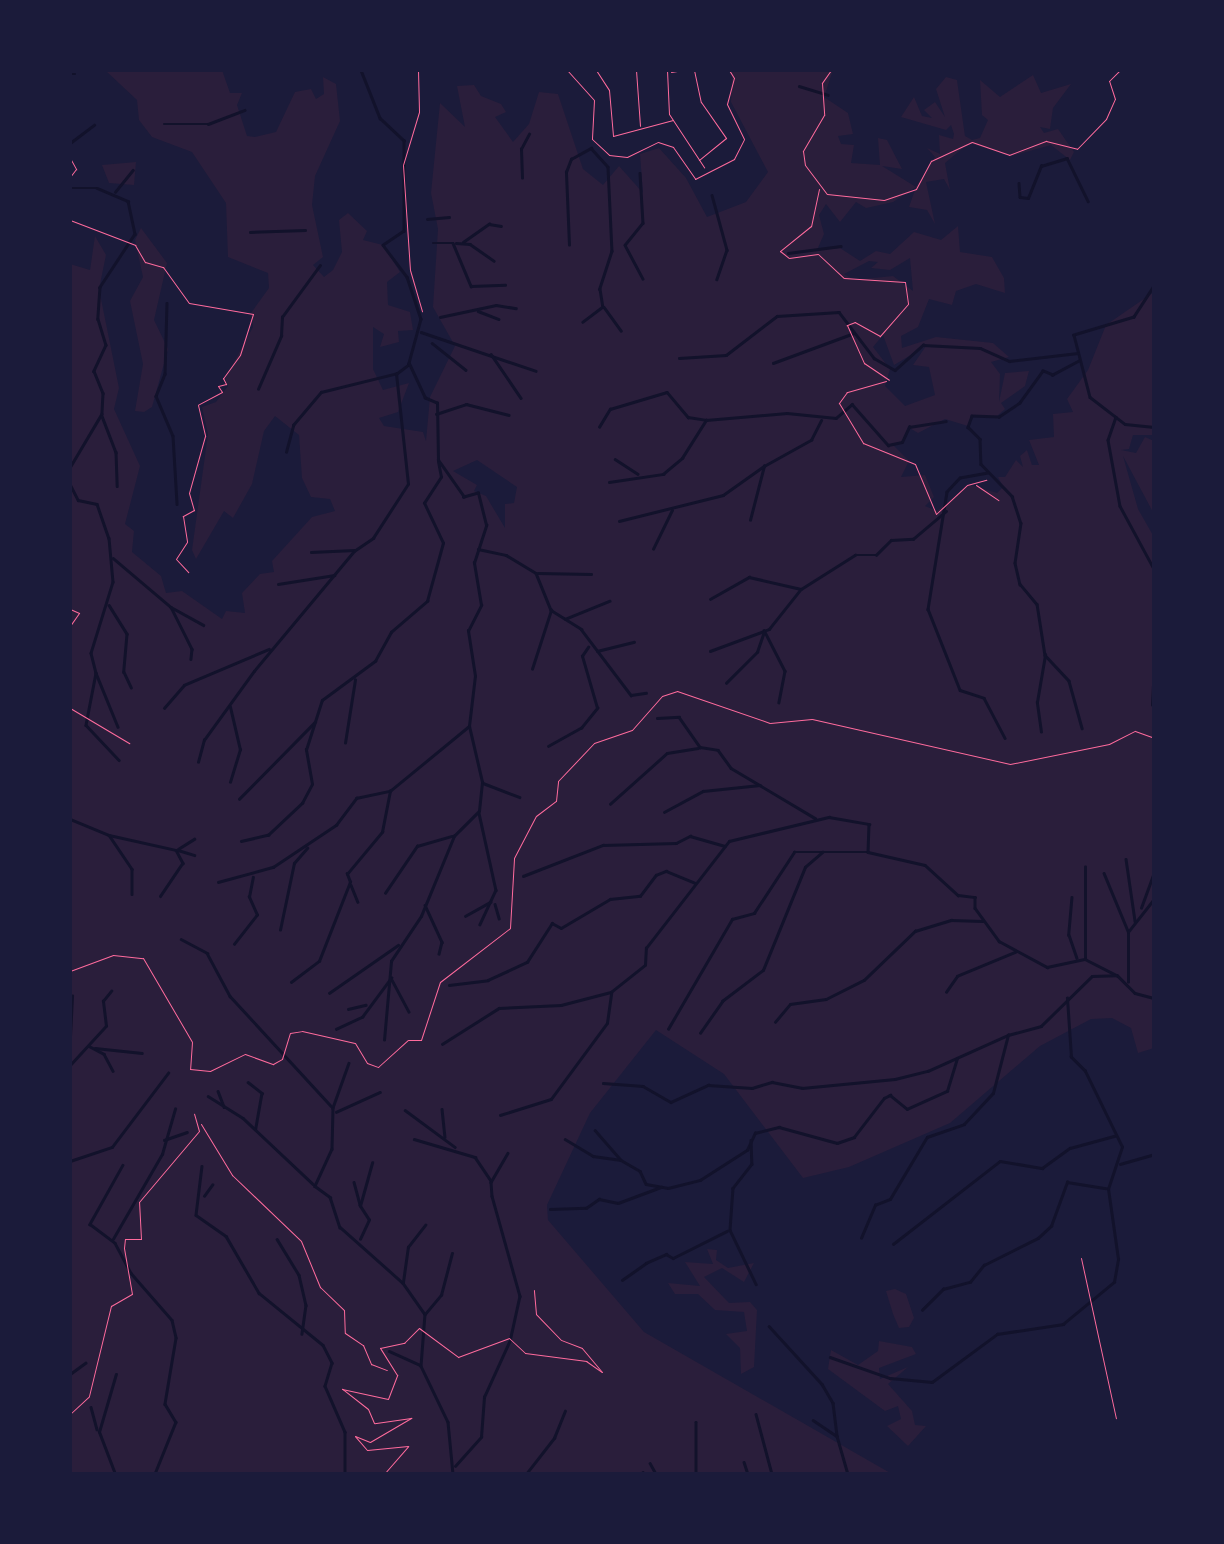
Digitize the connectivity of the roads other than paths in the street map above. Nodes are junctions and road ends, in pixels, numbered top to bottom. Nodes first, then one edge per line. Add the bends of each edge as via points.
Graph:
1 (418, 70) edge
2 (568, 70) edge
3 (596, 70) edge
4 (636, 70) edge
5 (682, 70) edge
6 (694, 70) edge
7 (729, 70) edge
8 (831, 70) edge
9 (667, 71) edge
10 (1119, 71) edge
11 (673, 120) junction
12 (640, 129) junction
13 (70, 158) edge
14 (699, 160) junction
15 (704, 168) dead end
16 (70, 177) edge
17 (819, 186) junction
18 (422, 310) dead end
19 (986, 480) dead end
20 (976, 485) junction
21 (998, 500) dead end
22 (1081, 1258) dead end
23 (534, 1290) dead end
24 (1116, 1418) dead end
25 (384, 1474) edge

1 - 18 street via 418,112 403,165 410,270
2 - 7 street via 594,100 592,139 609,155 628,157 656,142 670,145 695,179 734,160 745,137 727,104 734,78
3 - 12 street via 609,90 610,133 618,137
4 - 12 street
5 - 9 street
6 - 14 street via 700,102 726,138
8 - 17 street via 822,83 824,115 802,154
9 - 11 street
10 - 17 street via 1108,82 1115,99 1106,119 1077,149 1046,141 1010,155 972,142 931,162 916,189 884,200 832,195
11 - 12 street
11 - 14 street
13 - 16 street via 76,169
14 - 15 street
17 - 20 street via 812,226 782,246 782,254 817,254 844,278 899,279 910,294 880,336 848,323 862,360 889,380 842,396 839,413 866,447 916,464 936,514
19 - 20 street
20 - 21 street
22 - 24 street
23 - 25 street via 536,1314 602,1372 586,1362 525,1354 509,1338 458,1357 422,1328 404,1343 380,1348 398,1375 387,1399 342,1389 367,1408 374,1424 410,1417 370,1442 355,1436 367,1450 408,1446

